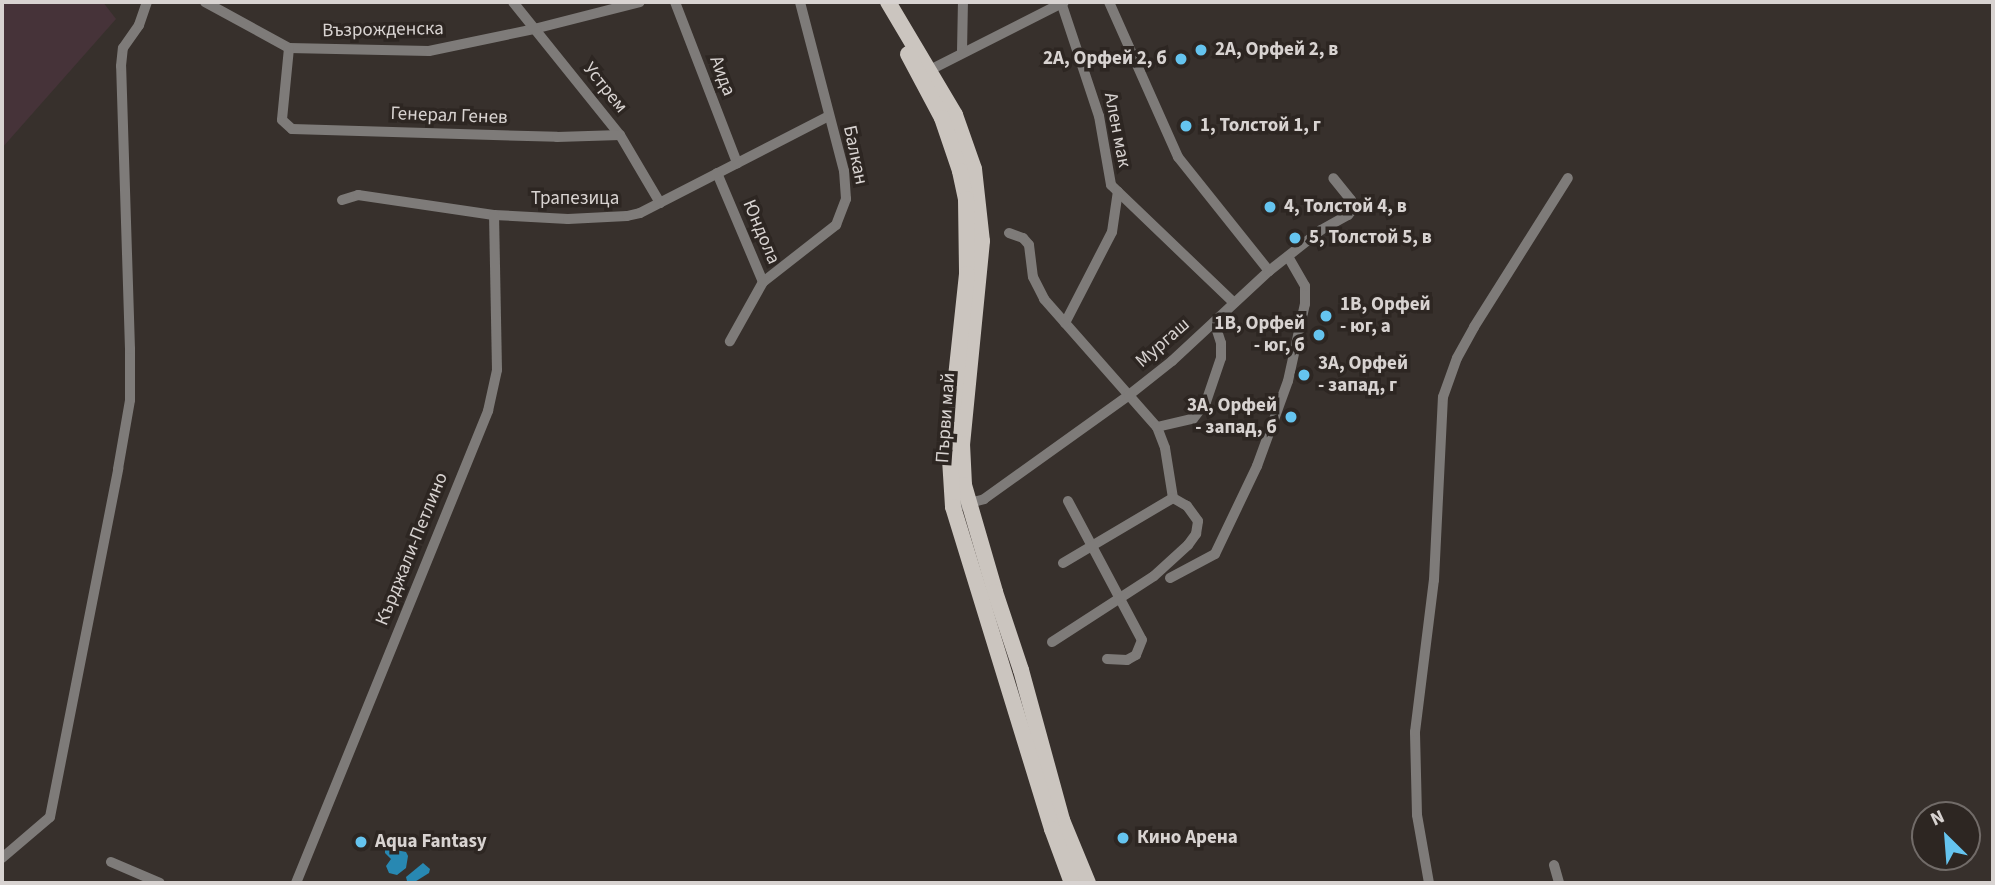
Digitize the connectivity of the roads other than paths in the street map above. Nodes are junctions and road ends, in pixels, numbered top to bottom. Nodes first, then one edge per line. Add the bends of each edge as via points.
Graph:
1 (148, 2) edge
2 (205, 2) edge
3 (513, 2) edge
4 (640, 2) edge
5 (675, 2) edge
6 (800, 2) edge
7 (875, 2) edge
8 (888, 2) edge
9 (963, 2) edge
10 (1062, 2) edge
11 (1109, 2) edge
12 (534, 29) junction
13 (289, 48) junction
14 (962, 52) junction
15 (925, 72) junction
16 (829, 116) junction
17 (620, 135) junction
18 (737, 163) junction
19 (716, 173) junction
20 (1333, 177) dead end
21 (1568, 178) dead end
22 (1118, 191) junction
23 (342, 200) dead end
24 (660, 203) junction
25 (494, 215) junction
26 (1009, 233) dead end
27 (1288, 256) junction
28 (1269, 271) junction
29 (763, 282) junction
30 (1233, 302) junction
31 (1214, 322) junction
32 (1065, 323) junction
33 (730, 341) dead end
34 (1129, 395) junction
35 (1157, 428) junction
36 (1173, 498) junction
37 (1068, 501) dead end
38 (961, 506) junction
39 (1092, 547) junction
40 (1063, 563) dead end
41 (1170, 578) dead end
42 (1120, 599) junction
43 (1052, 642) dead end
44 (1107, 659) dead end
45 (2, 858) edge
46 (111, 862) dead end
47 (1554, 865) dead end
48 (160, 883) edge
49 (296, 883) edge
50 (1072, 883) edge
51 (1088, 883) edge
52 (1429, 883) edge
53 (1559, 883) edge

1 - 45 street via 123,48 130,400 50,817
2 - 13 street
3 - 12 street, Устрем
4 - 12 street, Възрожденска
5 - 18 street, Аида
6 - 16 street, Балкан
7 - 15 main road, Първи май
8 - 15 main road, Първи май
9 - 14 street
10 - 14 street
10 - 22 street, Ален мак via 1099,116 1109,178
11 - 28 street via 1178,157
12 - 13 street, Възрожденска via 429,51
12 - 17 street, Устрем
13 - 17 street, Генерал Генев via 282,120 292,129
14 - 15 street
15 - 38 main road, Първи май via 968,146 980,217 980,276 962,444
16 - 18 street, Трапезица
16 - 29 street, Балкан via 847,185 839,218 829,232
17 - 24 street, Устрем
18 - 19 street, Трапезица
19 - 24 street, Трапезица
19 - 29 street, Юндола
20 - 27 street, Мургаш via 1351,200 1352,211
21 - 52 street via 1474,327 1443,397 1434,580 1415,732 1417,815
22 - 30 street, Ален мак
22 - 32 street via 1112,232
23 - 25 street, Трапезица via 358,195
24 - 25 street, Трапезица via 640,213 606,219
25 - 49 street, Кърджали-Петлино via 497,370 488,411
26 - 32 street via 1029,245 1037,289
27 - 28 street, Мургаш
27 - 41 street via 1305,286 1305,304 1288,381 1262,454 1215,554
28 - 30 street, Мургаш
29 - 33 street, Юндола
30 - 31 street, Мургаш
31 - 34 street, Мургаш
31 - 35 street via 1222,343 1221,358 1206,402 1193,418
32 - 34 street
34 - 35 street
34 - 38 street, Мургаш via 984,499
35 - 36 street via 1165,447
36 - 39 street
36 - 42 street via 1194,514 1196,534 1166,567
37 - 39 street
38 - 50 main road, Първи май via 1052,829
38 - 51 main road, Първи май via 1021,670 1062,820
39 - 40 street
39 - 42 street
42 - 43 street
42 - 44 street via 1139,632 1140,649 1128,660
46 - 48 street
47 - 53 street

